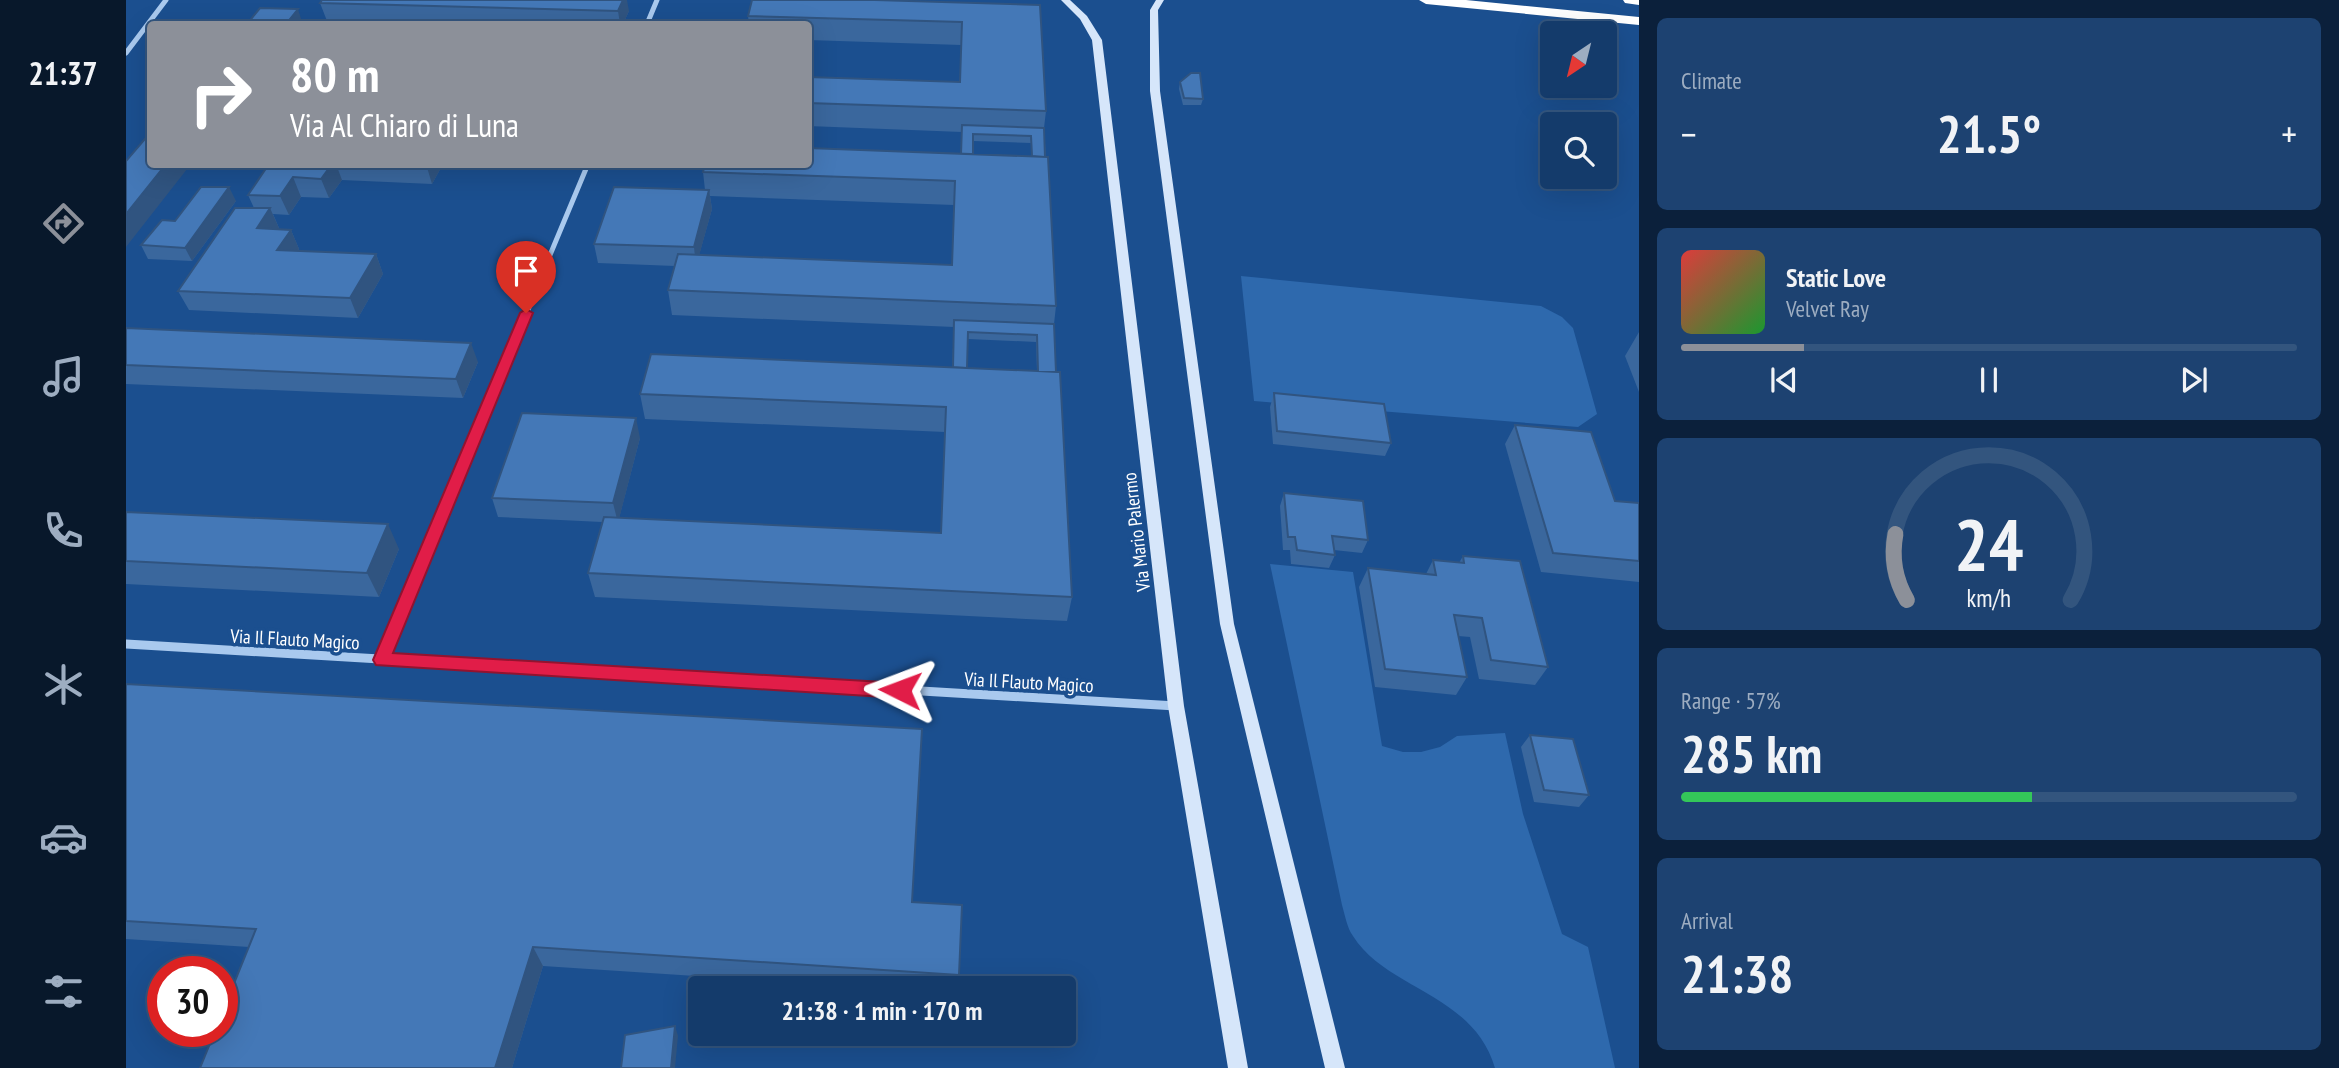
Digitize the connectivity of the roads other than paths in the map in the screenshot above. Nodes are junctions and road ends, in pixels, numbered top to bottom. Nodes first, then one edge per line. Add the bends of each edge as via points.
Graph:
1 (166, 0) edge
2 (657, 0) edge
3 (1065, 0) edge
4 (1160, 0) edge
5 (1426, 0) edge
6 (1630, 0) edge
7 (1639, 1) edge
8 (1639, 20) edge
9 (150, 21) edge
10 (648, 21) edge
11 (147, 25) edge
12 (126, 52) edge
13 (586, 168) edge
14 (126, 644) edge
15 (382, 660) junction
16 (1176, 706) junction
17 (1238, 1068) edge
18 (1335, 1068) edge

1 - 9 street
2 - 10 street
3 - 16 street, Via Mario Palermo via 1084,18 1097,40
4 - 18 street via 1154,10 1155,91 1227,624
5 - 8 highway
6 - 7 highway
11 - 12 street
13 - 15 street
14 - 15 street, Via Il Flauto Magico
15 - 16 street, Via Il Flauto Magico
16 - 17 street, Via Mario Palermo

